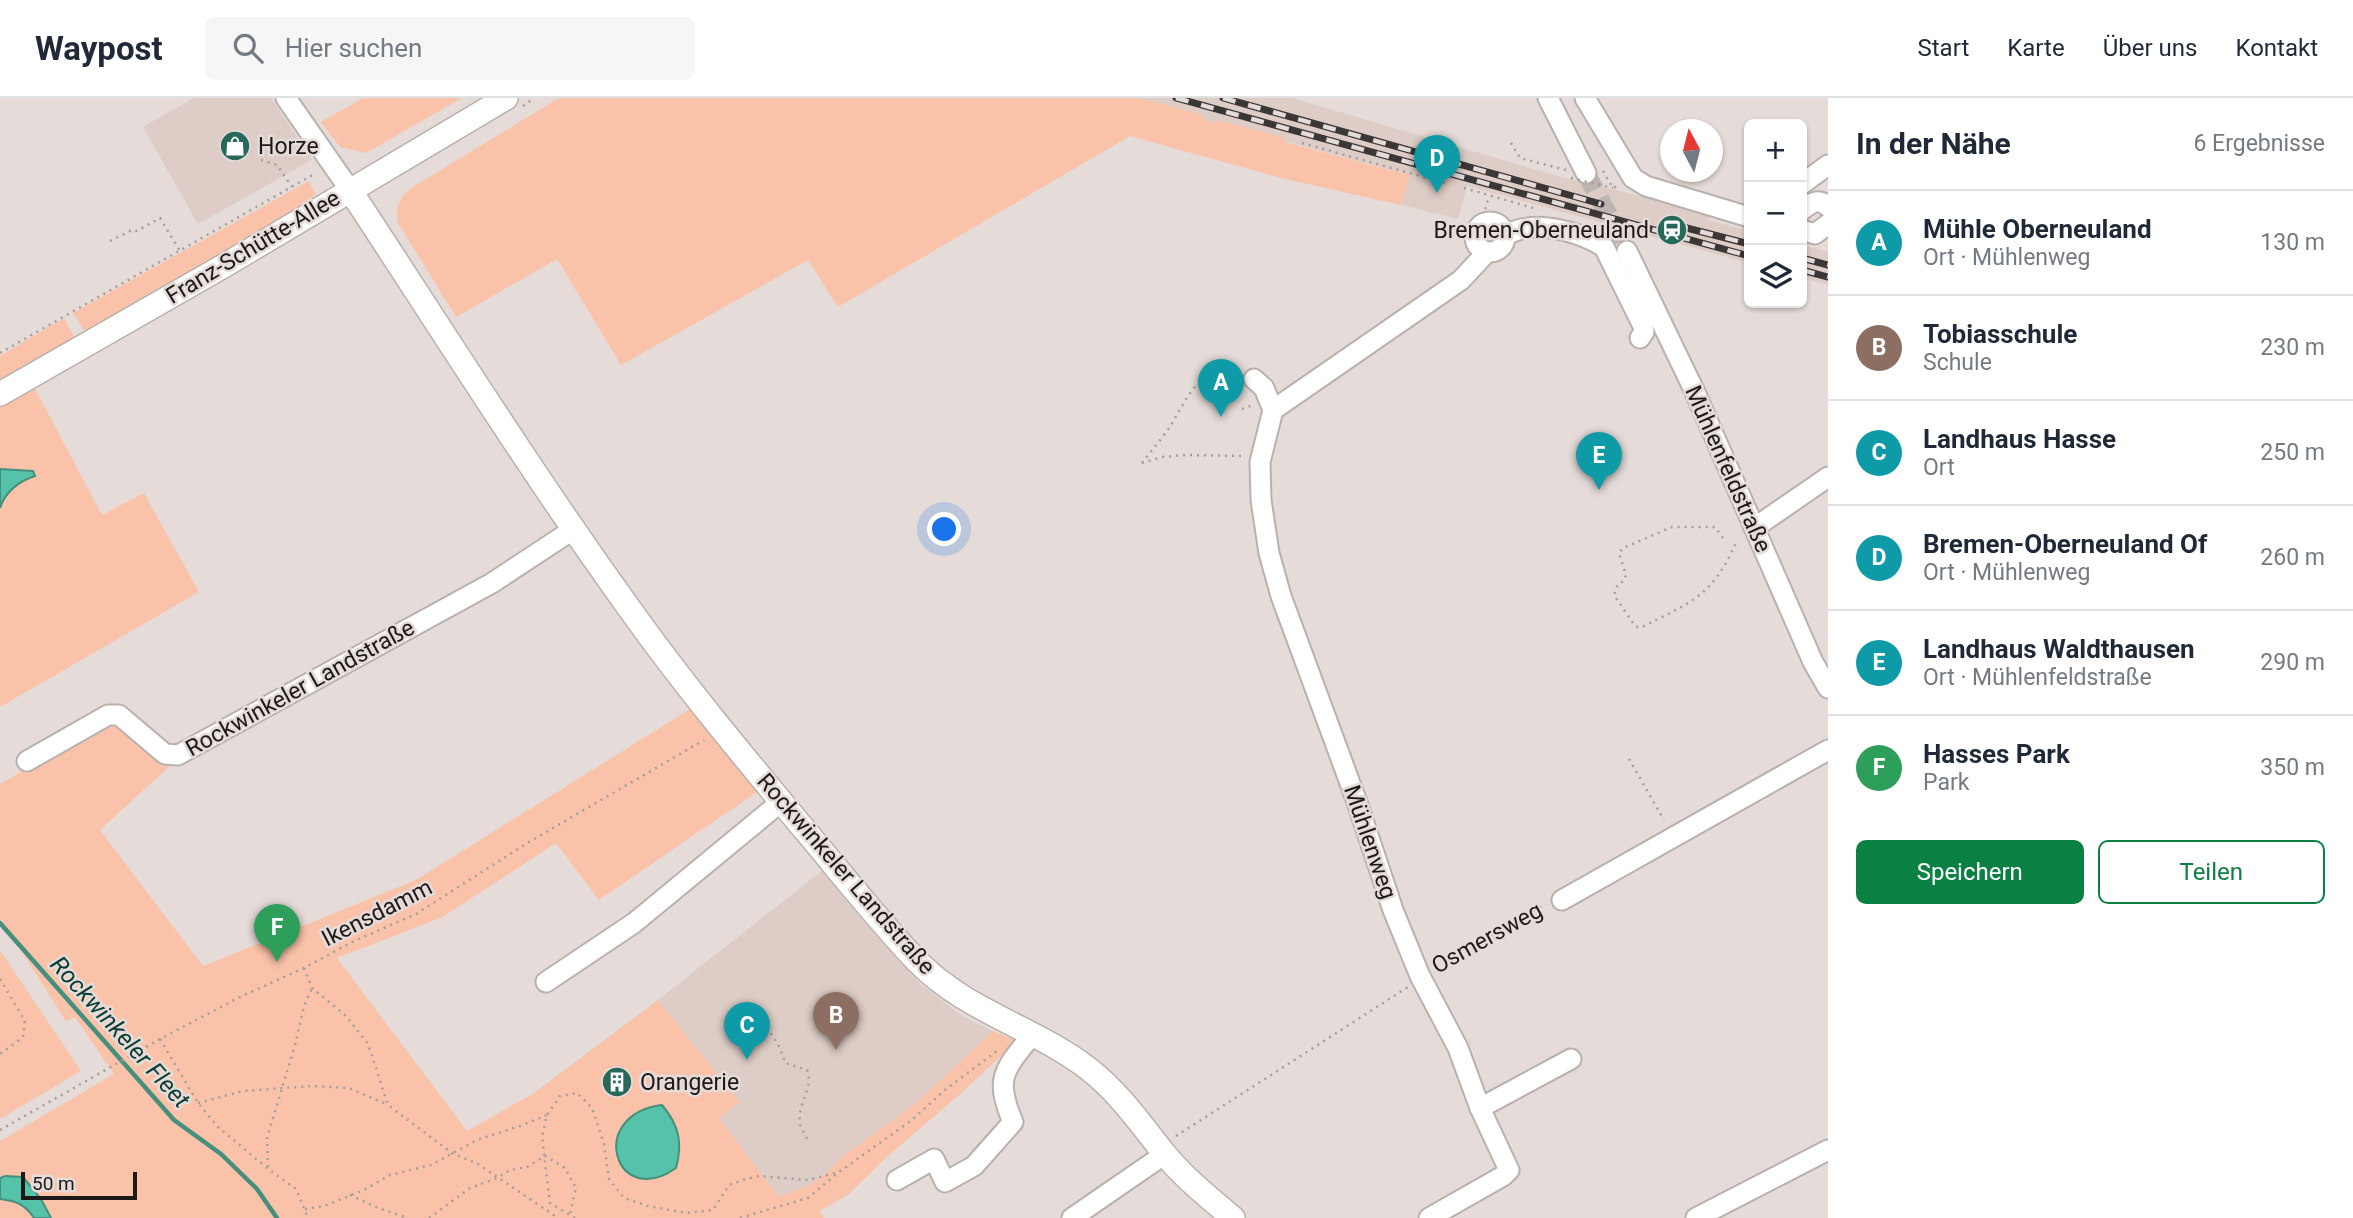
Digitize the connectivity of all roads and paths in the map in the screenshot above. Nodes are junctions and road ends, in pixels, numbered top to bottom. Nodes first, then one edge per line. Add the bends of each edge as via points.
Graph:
1 (286, 98) edge
2 (506, 98) edge
3 (1548, 98) edge
4 (1586, 98) edge
5 (1302, 143) dead end
6 (1511, 143) dead end
7 (261, 160) dead end
8 (1828, 165) edge
9 (1566, 170) dead end
10 (318, 172) dead end
11 (1578, 175) joint
12 (1805, 182) edge
13 (1446, 184) dead end
14 (292, 187) junction
15 (1464, 188) dead end
16 (1614, 188) dead end
17 (350, 190) junction
18 (1489, 195) junction
19 (1807, 206) edge
20 (1828, 207) edge
21 (1532, 208) dead end
22 (1744, 215) edge
23 (1487, 223) junction
24 (1828, 224) edge
25 (1807, 232) edge
26 (1505, 236) junction
27 (110, 241) dead end
28 (180, 251) junction
29 (1627, 251) tunnel mouth
30 (1487, 252) junction
31 (1640, 338) dead end
32 (0, 353) edge
33 (1254, 379) joint
34 (0, 394) edge
35 (1273, 410) junction
36 (1260, 462) junction
37 (1828, 477) edge
38 (1754, 528) junction
39 (574, 529) junction
40 (1652, 535) junction
41 (1723, 538) dead end
42 (1655, 542) dead end
43 (1736, 542) dead end
44 (1618, 584) junction
45 (1612, 586) dead end
46 (1828, 688) edge
47 (722, 729) junction
48 (1828, 750) edge
49 (1629, 759) dead end
50 (27, 761) dead end
51 (782, 802) junction
52 (1664, 820) dead end
53 (1562, 900) joint
54 (304, 968) junction
55 (1420, 976) junction
56 (0, 979) edge
57 (546, 982) dead end
58 (312, 988) junction
59 (740, 1005) dead end
60 (1025, 1031) junction
61 (160, 1039) junction
62 (0, 1054) edge
63 (1571, 1059) dead end
64 (282, 1087) junction
65 (198, 1103) junction
66 (388, 1105) junction
67 (1480, 1108) junction
68 (547, 1115) junction
69 (0, 1130) edge
70 (807, 1139) dead end
71 (1828, 1150) edge
72 (452, 1153) junction
73 (1165, 1154) junction
74 (545, 1156) junction
75 (268, 1170) junction
76 (839, 1172) junction
77 (497, 1178) junction
78 (897, 1180) dead end
79 (350, 1195) junction
80 (305, 1209) junction
81 (569, 1217) edge
82 (308, 1218) edge
83 (408, 1218) edge
84 (429, 1218) edge
85 (558, 1218) edge
86 (575, 1218) edge
87 (740, 1218) edge
88 (1072, 1218) edge
89 (1233, 1218) edge
90 (1429, 1218) edge
91 (1696, 1218) edge

1 - 17 street, Rockwinkeler Landstraße
2 - 17 main road, Franz-Schütte-Allee
3 - 11 street
4 - 22 street via 1633,178
5 - 13 path
6 - 9 path via 1520,158
7 - 14 path via 277,165
8 - 12 street
10 - 14 path
11 - 16 path, bridge
14 - 28 path
15 - 18 path
17 - 34 main road, Franz-Schütte-Allee
17 - 39 main road, Rockwinkeler Landstraße
18 - 21 path
18 - 23 path
19 - 20 street via 1820,201
23 - 26 street via 1497,224
23 - 30 street via 1475,237
24 - 25 street via 1815,234
26 - 30 street via 1500,249
26 - 31 street via 1515,229 1545,226 1604,247 1643,326
27 - 28 path via 160,218
28 - 32 path
29 - 38 street, Mühlenfeldstraße
30 - 35 street via 1461,280
33 - 35 street via 1264,388
33 - 36 path via 1232,369 1219,369 1201,379 1143,463 1162,457 1239,454
35 - 36 street, Mühlenweg
36 - 55 street, Mühlenweg via 1269,553 1282,596
37 - 38 street
38 - 46 street, Mühlenfeldstraße
39 - 47 main road, Rockwinkeler Landstraße
39 - 50 street, Rockwinkeler Landstraße via 492,583 178,755 165,754 119,715 108,715
40 - 41 path via 1672,527 1696,526 1715,527
40 - 42 path
40 - 44 path via 1619,553 1626,575
43 - 44 path via 1723,571 1705,591 1640,628 1633,628 1614,595
44 - 45 path
47 - 51 main road, Rockwinkeler Landstraße
47 - 54 path, Ikensdamm via 416,914
48 - 53 street, Osmersweg
49 - 52 path
51 - 57 street via 634,923
51 - 60 main road, Rockwinkeler Landstraße via 917,961 968,1002
53 - 55 path, Osmersweg via 1548,903
54 - 58 path
54 - 61 path, Ikensdamm
55 - 67 street, Mühlenweg via 1458,1048
55 - 73 path, Osmersweg via 1174,1137
56 - 62 path via 25,1021 23,1037
58 - 64 path
58 - 66 path via 346,1016 368,1044
59 - 70 path via 755,1014 782,1050 785,1063 807,1070 810,1078 800,1111
60 - 73 main road, Rockwinkeler Landstraße via 1068,1054 1106,1084
60 - 76 path
60 - 78 street via 1002,1083 1013,1122 974,1166 945,1182 934,1159
61 - 65 path
61 - 69 path, Ikensdamm
63 - 67 street
64 - 65 path
64 - 66 path via 349,1088
64 - 75 path via 267,1138
65 - 75 path
66 - 72 path
67 - 90 street, Mühlenweg via 1509,1170
68 - 72 path
68 - 74 path via 542,1137
68 - 76 path via 560,1096 576,1093 592,1108 609,1179 624,1198 648,1206 687,1213 713,1210 729,1185 743,1180 759,1176 808,1180
71 - 91 street
72 - 77 path
72 - 79 path
73 - 88 street
73 - 89 main road, Rockwinkeler Landstraße
74 - 77 path
74 - 81 path via 550,1203
74 - 81 path via 565,1168 576,1188
75 - 80 path via 296,1189
76 - 87 path via 808,1198
77 - 84 path via 470,1188
77 - 85 path
79 - 80 path
79 - 83 path
80 - 82 path
81 - 86 path

